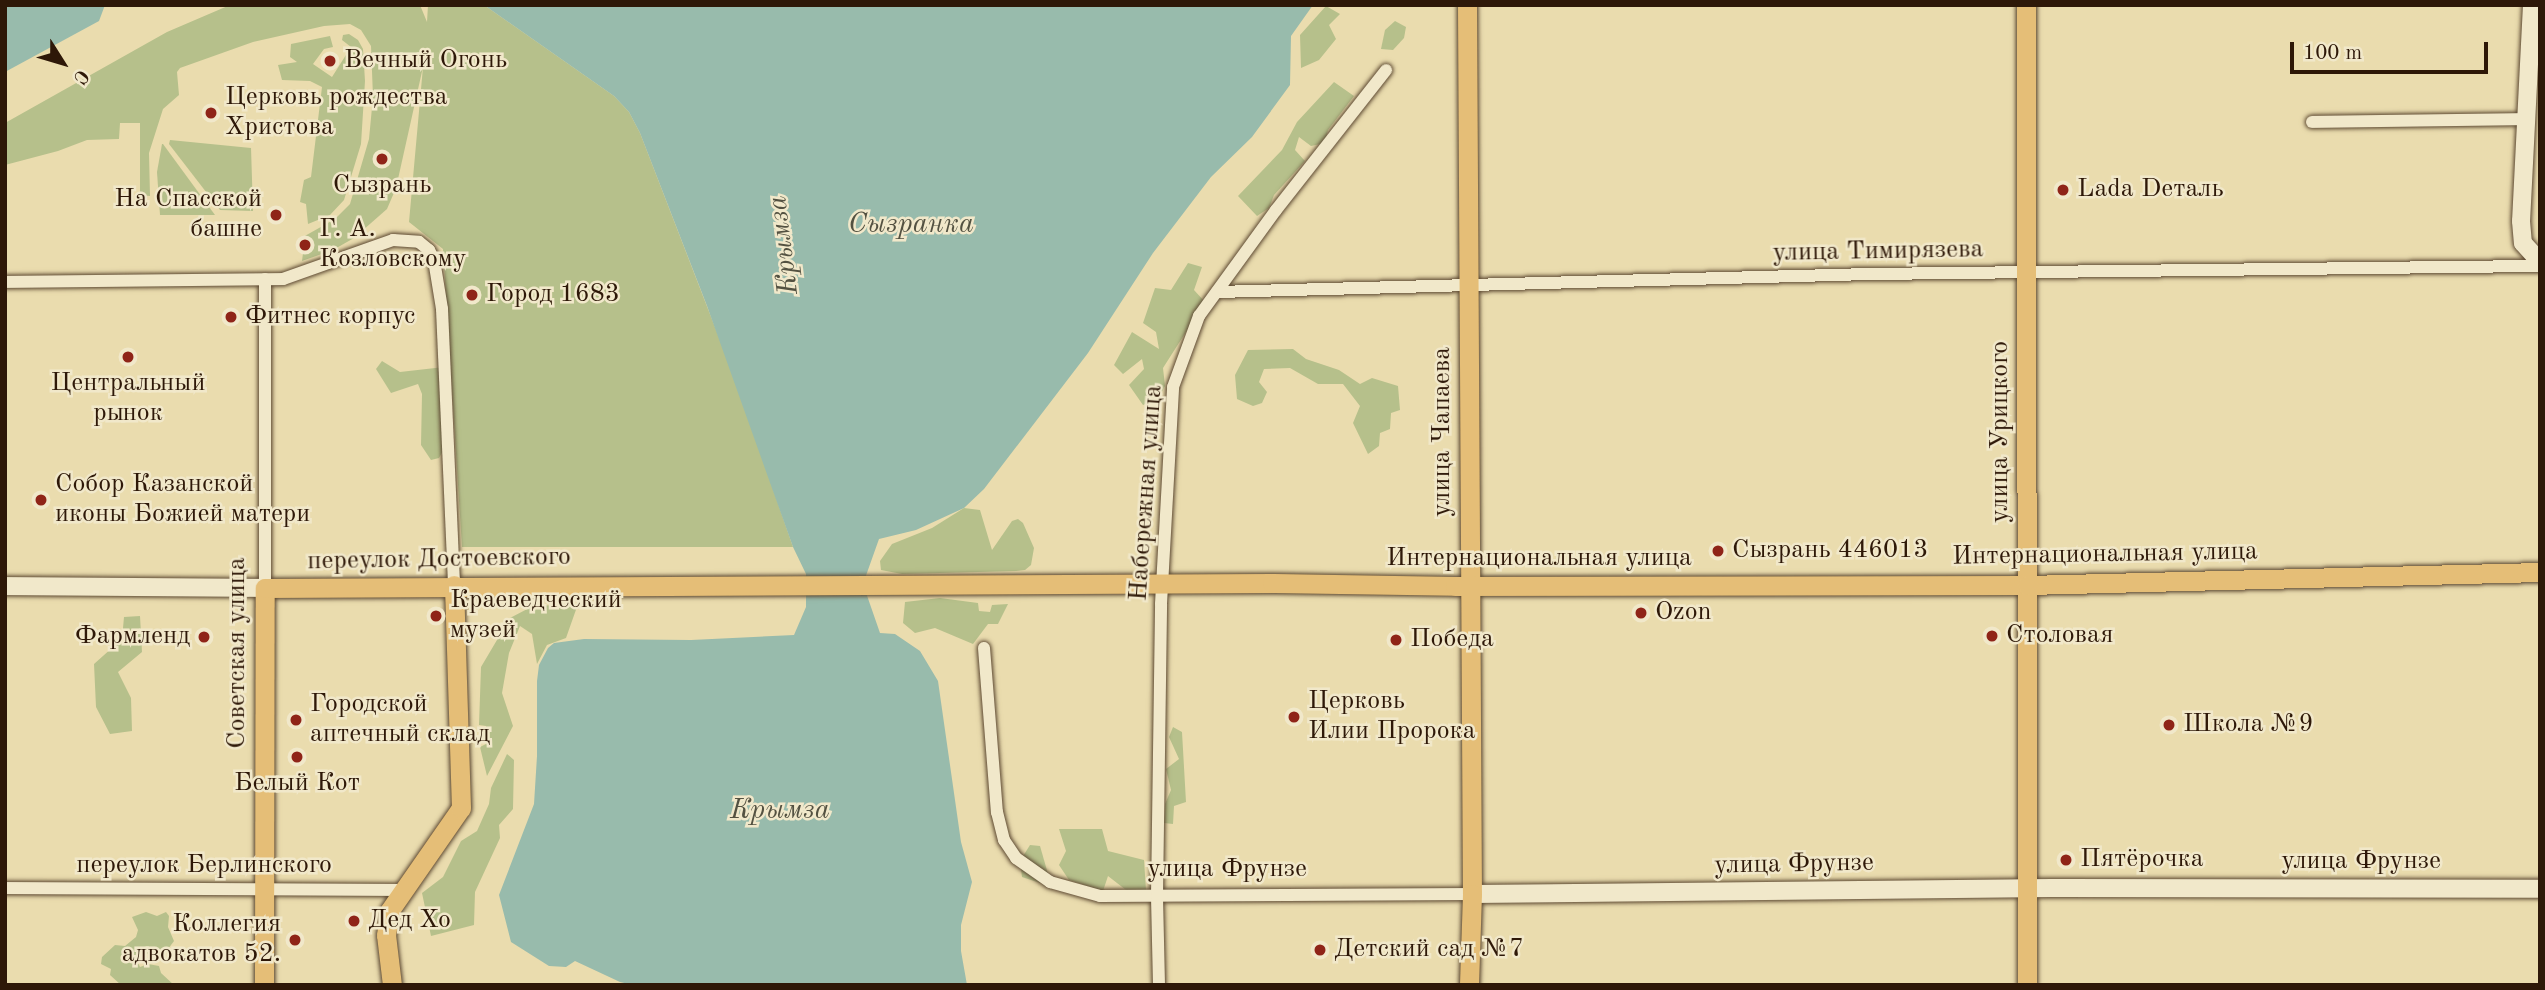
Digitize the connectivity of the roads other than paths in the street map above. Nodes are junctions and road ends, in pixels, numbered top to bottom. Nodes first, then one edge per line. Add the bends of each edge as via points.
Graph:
1 (1467, 5) edge
2 (2026, 5) edge
3 (2532, 5) edge
4 (1386, 70) dead end
5 (2526, 119) junction
6 (2312, 122) dead end
7 (2540, 264) edge
8 (2027, 272) junction
9 (265, 279) junction
10 (5, 282) edge
11 (1468, 285) junction
12 (1217, 292) junction
13 (2540, 572) edge
14 (1163, 584) junction
15 (454, 585) junction
16 (874, 585) joint
17 (2027, 585) junction
18 (5, 586) edge
19 (1469, 586) junction
20 (265, 587) junction
21 (984, 648) dead end
22 (5, 888) edge
23 (264, 888) junction
24 (2028, 888) junction
25 (2540, 889) edge
26 (403, 890) junction
27 (1472, 894) junction
28 (1157, 896) junction
29 (264, 985) edge
30 (392, 985) edge
31 (1159, 985) edge
32 (1469, 985) edge
33 (2027, 985) edge

1 - 11 main road, улица Чапаева
2 - 8 main road, улица Урицкого
3 - 5 street
4 - 12 street, Набережная улица
5 - 6 street
5 - 7 street via 2521,232 2528,251
7 - 8 street, улица Тимирязева
8 - 11 street, улица Тимирязева
8 - 17 main road, улица Урицкого
9 - 10 street
9 - 15 street via 300,275 393,240 419,242 434,260 442,309
9 - 20 street, Советская улица
11 - 12 street, улица Тимирязева
11 - 19 main road, улица Чапаева
12 - 14 street, Набережная улица via 1199,316 1173,387
13 - 17 main road, Интернациональная улица
14 - 16 main road, Интернациональная улица
14 - 19 main road, Интернациональная улица
14 - 28 street, Набережная улица
15 - 16 main road, переулок Достоевского
15 - 20 main road, переулок Достоевского
15 - 26 main road via 461,808
17 - 19 main road, Интернациональная улица
17 - 24 main road, улица Урицкого
18 - 20 street, переулок Достоевского
19 - 27 main road, улица Чапаева
20 - 23 main road, Советская улица
21 - 28 street, улица Фрунзе via 997,812 1004,840 1016,858 1050,882 1100,896
22 - 23 street, переулок Берлинского
23 - 26 street, переулок Берлинского
23 - 29 main road, Советская улица
24 - 25 street, улица Фрунзе
24 - 27 street, улица Фрунзе
24 - 33 main road, улица Урицкого
26 - 30 main road via 386,921
27 - 28 street, улица Фрунзе
27 - 32 main road, улица Чапаева
28 - 31 street, Набережная улица

